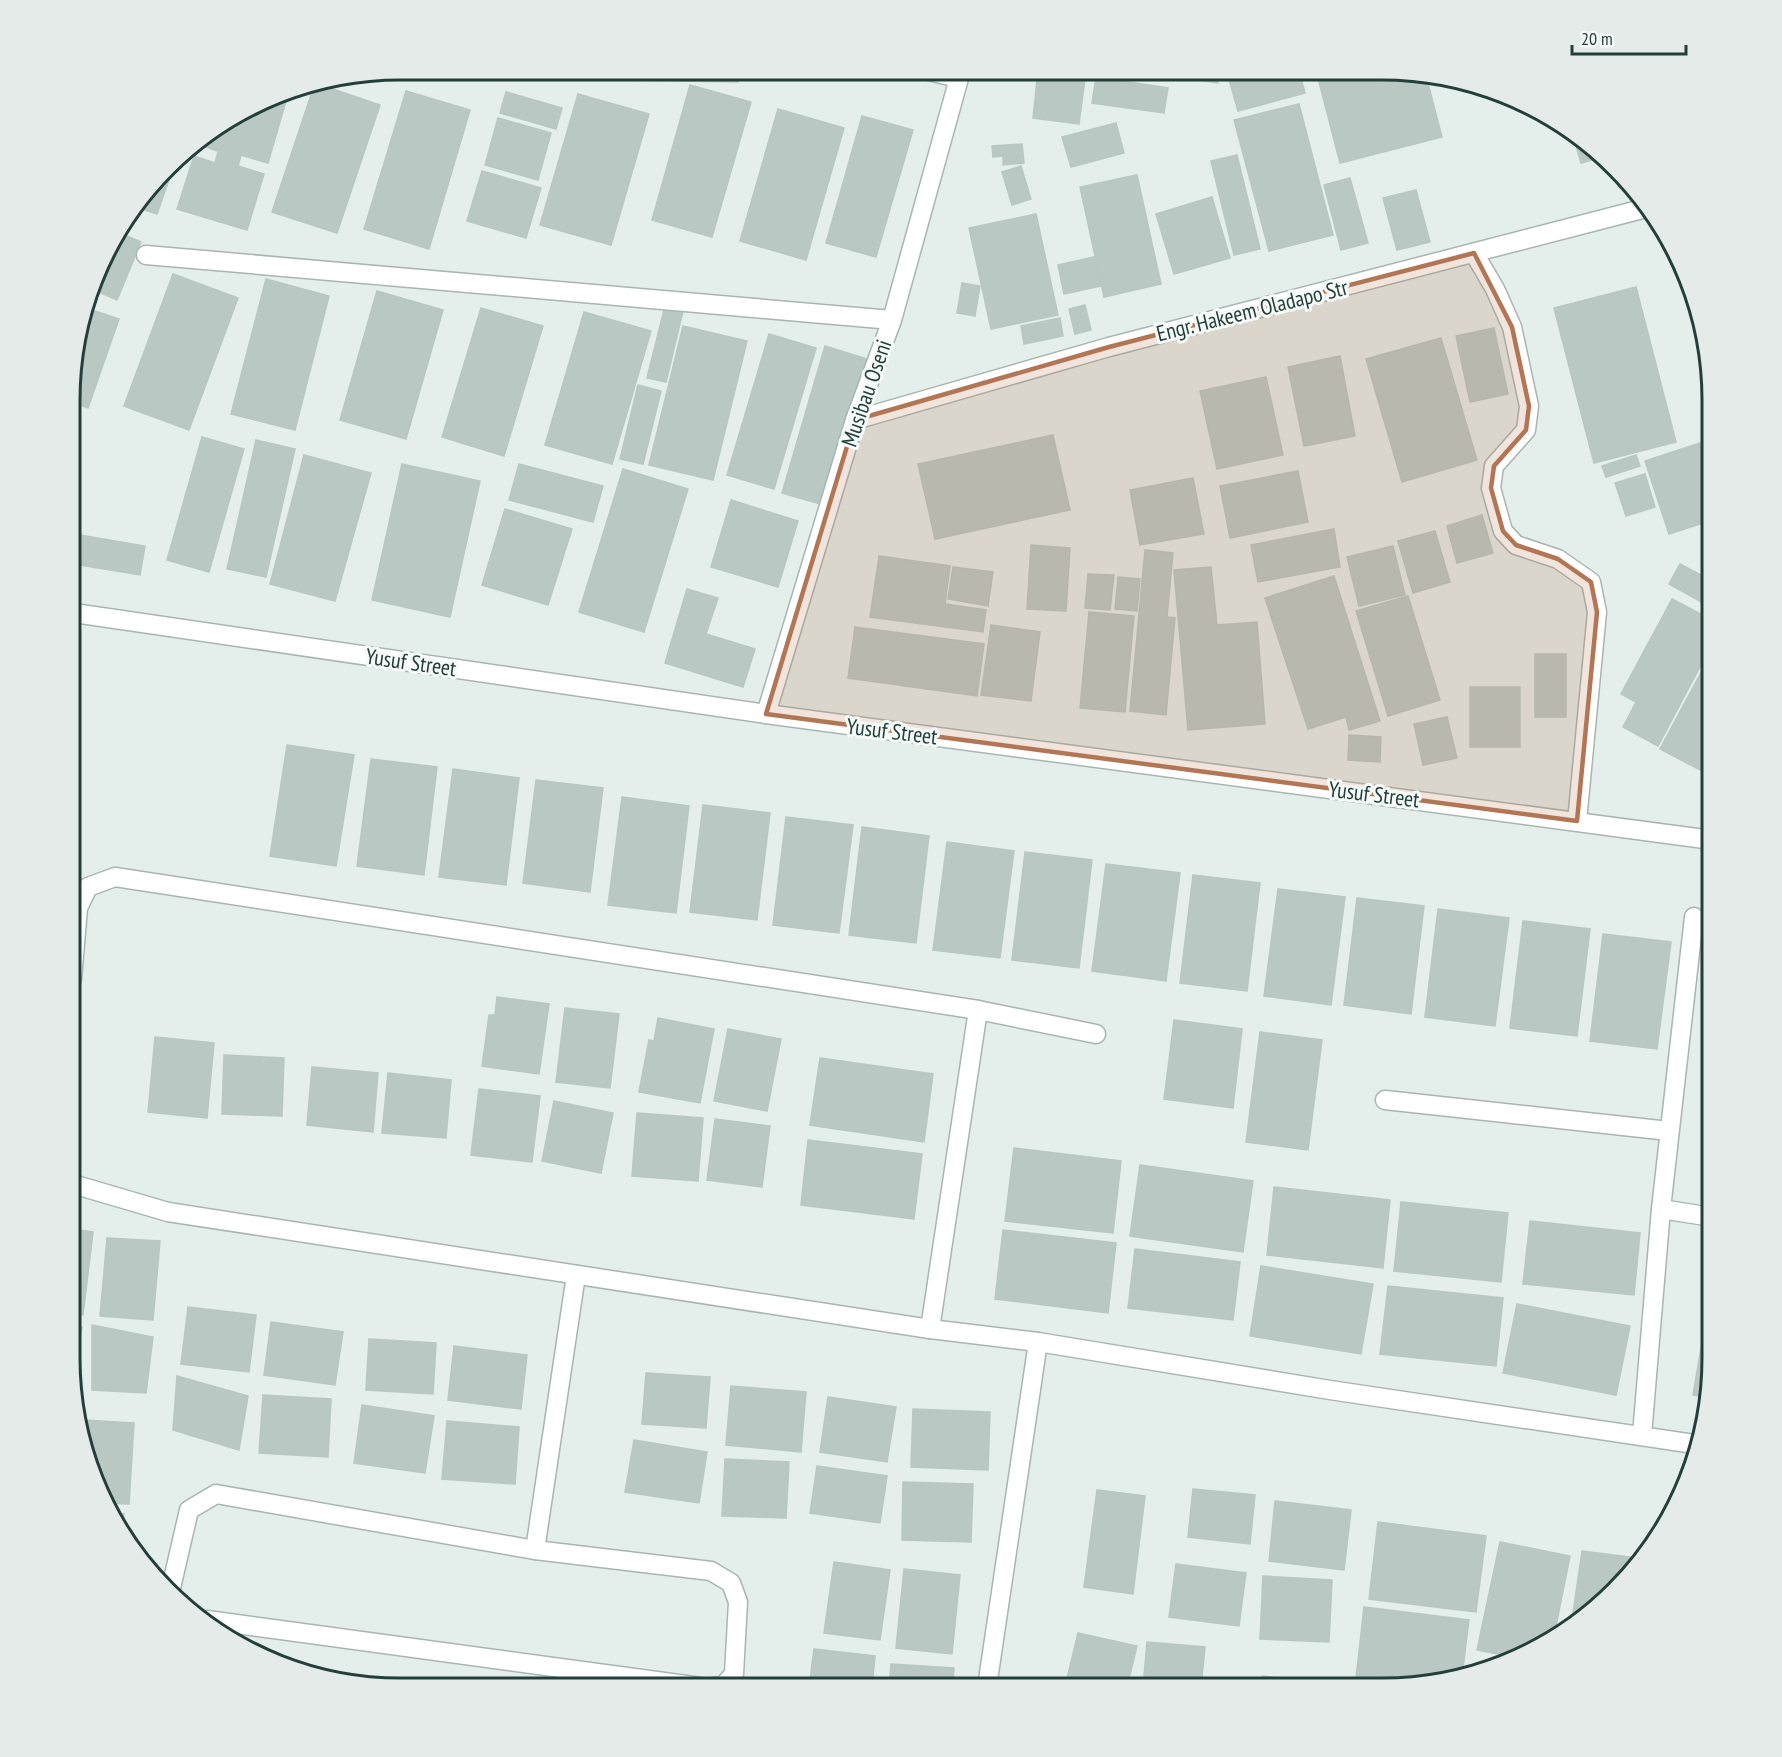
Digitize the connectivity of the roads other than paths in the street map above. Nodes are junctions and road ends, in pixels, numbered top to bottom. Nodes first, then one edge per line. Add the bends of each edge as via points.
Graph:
1 (957, 80) edge
2 (1640, 210) edge
3 (1474, 253) junction
4 (147, 255) dead end
5 (892, 320) junction
6 (855, 420) junction
7 (80, 614) edge
8 (766, 714) junction
9 (1576, 821) junction
10 (1702, 839) edge
11 (80, 904) edge
12 (1694, 917) dead end
13 (978, 1010) junction
14 (1096, 1034) dead end
15 (1385, 1100) dead end
16 (1669, 1131) junction
17 (80, 1186) edge
18 (1661, 1209) junction
19 (1702, 1215) edge
20 (576, 1275) junction
21 (930, 1329) junction
22 (1038, 1342) junction
23 (1641, 1434) junction
24 (1691, 1443) edge
25 (535, 1550) junction
26 (172, 1583) edge
27 (219, 1622) edge
28 (634, 1678) edge
29 (730, 1678) edge
30 (988, 1678) edge

1 - 5 street, Musibau Oseni
2 - 3 street, Engr. Hakeem Oladapo Str
3 - 6 street, Engr. Hakeem Oladapo Str via 1109,347
3 - 9 street via 1512,327 1529,406 1526,430 1494,466 1491,488 1503,531 1516,545 1558,559 1591,582 1597,612
4 - 5 street
5 - 6 street, Musibau Oseni
6 - 8 street, Musibau Oseni
7 - 8 street, Yusuf Street
8 - 9 street, Yusuf Street
9 - 10 street, Yusuf Street
11 - 13 street via 88,887 115,877
12 - 16 street
13 - 14 street
13 - 21 street
15 - 16 street
16 - 18 street
17 - 20 street via 168,1212
18 - 19 street
18 - 23 street
20 - 21 street
20 - 25 street
21 - 22 street
22 - 23 street via 1330,1390
22 - 30 street
23 - 24 street
25 - 26 street via 216,1494 189,1510
25 - 29 street via 711,1571 732,1583 738,1602 734,1674
27 - 28 street

